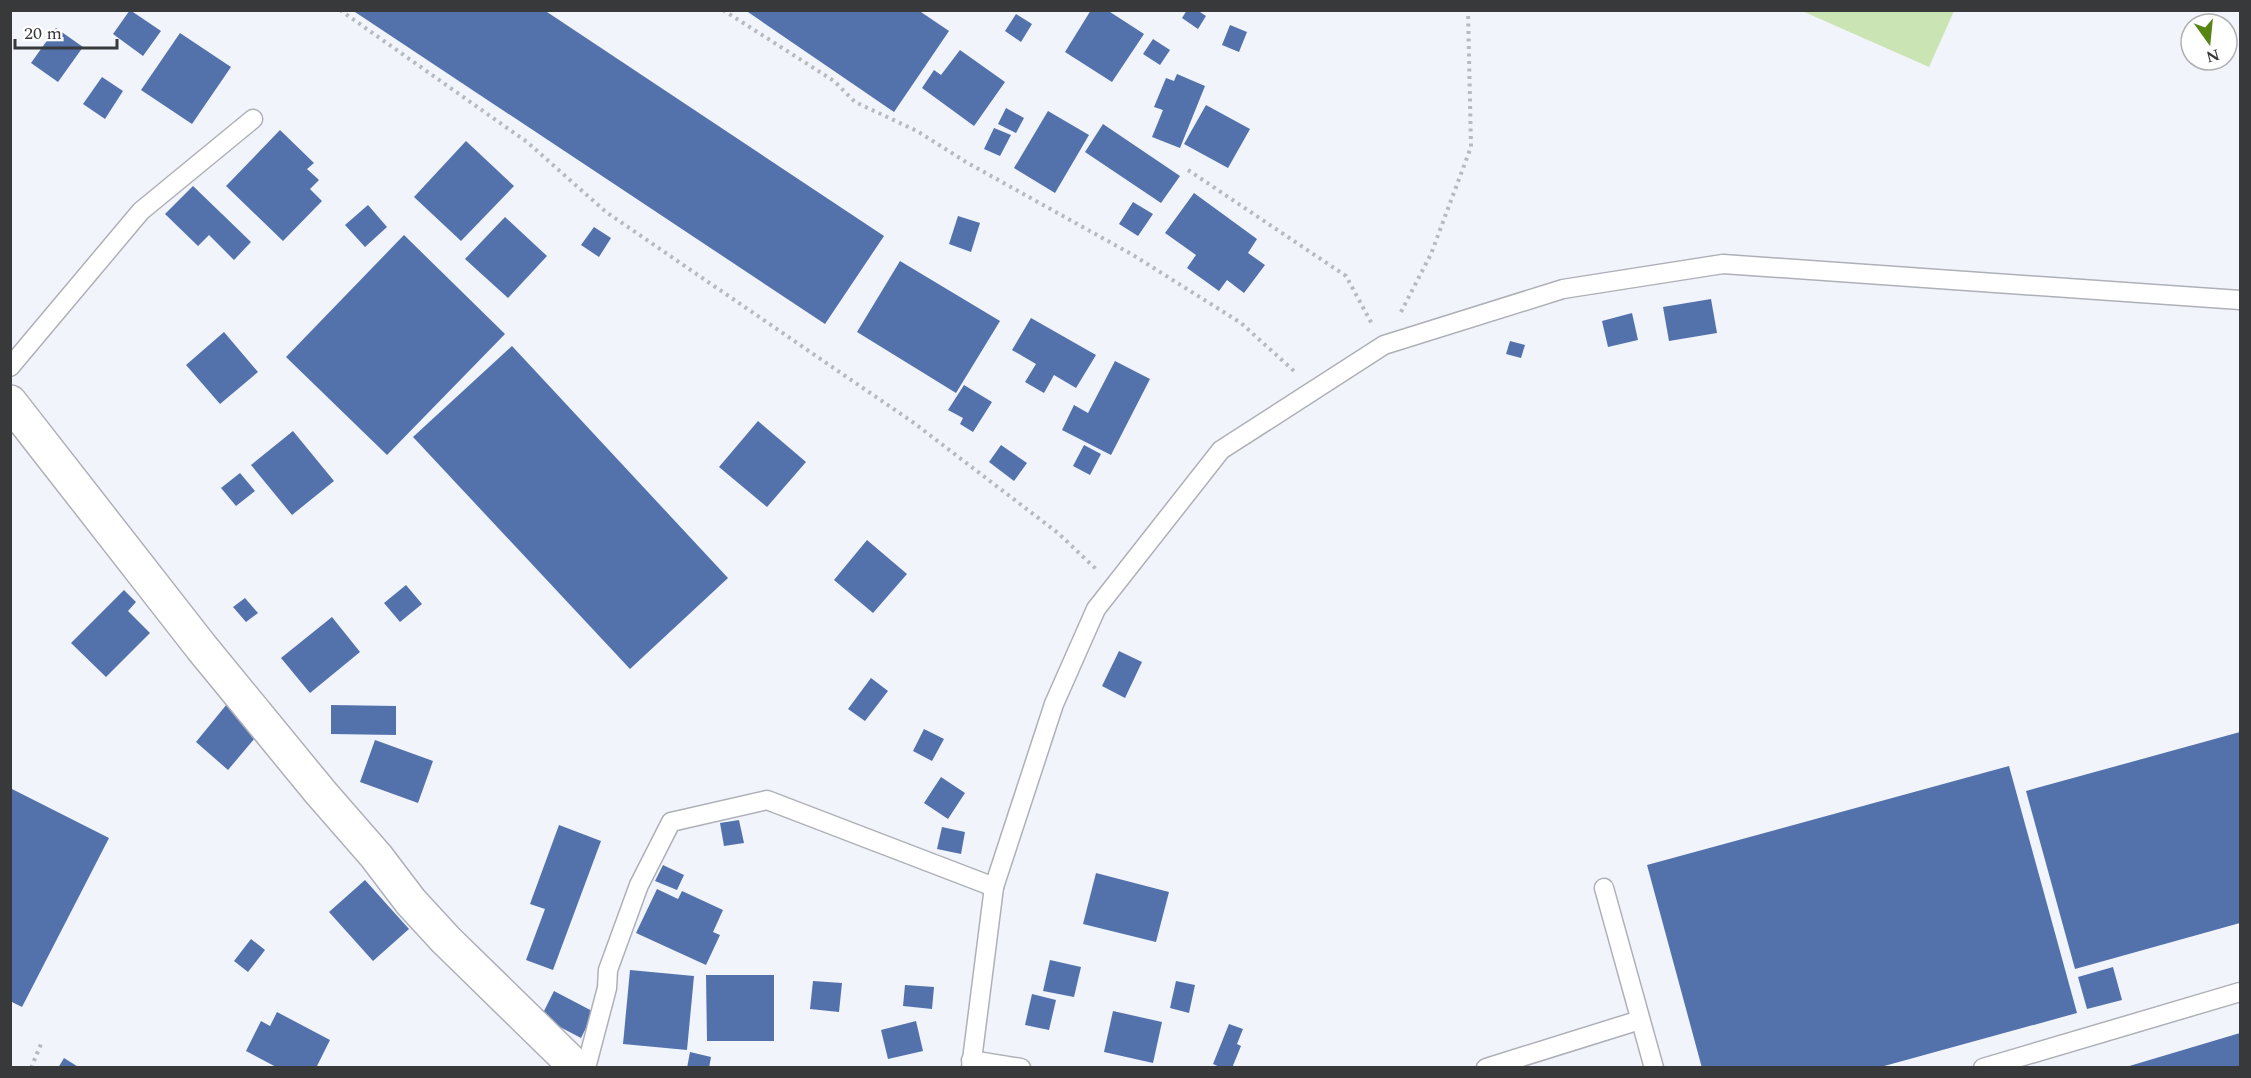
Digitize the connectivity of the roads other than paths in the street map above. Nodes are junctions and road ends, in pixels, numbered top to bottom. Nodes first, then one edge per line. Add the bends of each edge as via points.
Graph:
1 (253, 119) dead end
2 (2241, 300) edge
3 (10, 367) edge
4 (10, 402) edge
5 (994, 887) junction
6 (1604, 888) dead end
7 (2241, 992) edge
8 (1640, 1020) junction
9 (971, 1064) edge
10 (577, 1068) edge
11 (586, 1068) edge
12 (1021, 1068) edge
13 (1486, 1068) edge
14 (1654, 1068) edge
15 (1983, 1068) edge

1 - 3 lane via 141,211
2 - 5 lane via 1723,264 1563,289 1384,345 1221,450 1096,609 1054,704
4 - 10 street via 202,648 411,902
5 - 9 lane
5 - 11 lane via 767,800 671,822 639,885 608,970
6 - 8 lane
7 - 15 lane
8 - 13 lane
8 - 14 lane
9 - 12 lane

